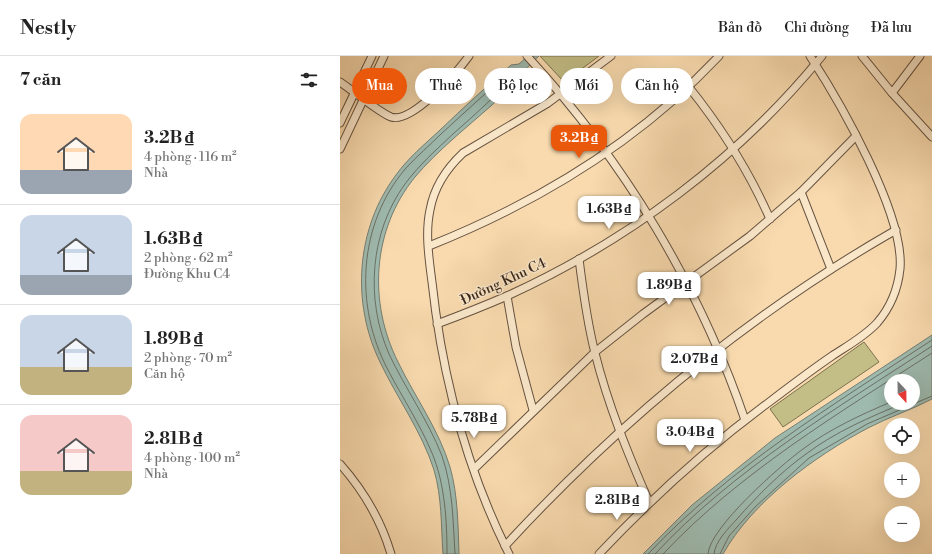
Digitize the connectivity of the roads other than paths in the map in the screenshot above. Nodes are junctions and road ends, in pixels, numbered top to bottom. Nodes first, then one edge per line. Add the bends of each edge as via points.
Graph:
1 (372, 56) edge
2 (384, 56) edge
3 (470, 56) edge
4 (527, 56) edge
5 (611, 56) edge
6 (719, 56) edge
7 (810, 56) edge
8 (822, 56) edge
9 (862, 56) edge
10 (920, 56) edge
11 (816, 64) junction
12 (366, 68) edge
13 (378, 68) edge
14 (595, 68) edge
15 (693, 81) edge
16 (340, 82) edge
17 (352, 91) edge
18 (560, 93) edge
19 (693, 93) edge
20 (892, 93) junction
21 (560, 95) edge
22 (352, 96) edge
23 (361, 104) edge
24 (373, 104) edge
25 (569, 104) edge
26 (667, 104) edge
27 (340, 123) edge
28 (856, 136) junction
29 (932, 137) edge
30 (734, 148) junction
31 (340, 149) edge
32 (607, 152) junction
33 (801, 192) junction
34 (648, 216) junction
35 (770, 219) junction
36 (896, 230) junction
37 (429, 246) junction
38 (579, 259) junction
39 (831, 269) junction
40 (686, 283) junction
41 (507, 296) junction
42 (437, 324) junction
43 (718, 349) junction
44 (595, 352) junction
45 (533, 410) junction
46 (745, 420) junction
47 (620, 431) junction
48 (340, 464) edge
49 (474, 469) junction
50 (649, 502) junction
51 (505, 546) junction
52 (391, 554) edge
53 (509, 554) edge
54 (598, 554) edge

1 - 12 street
2 - 13 street
3 - 24 street via 440,89 402,116 390,116
4 - 18 street
5 - 14 street
6 - 15 street
7 - 11 street
8 - 11 street, Đường Khu C4
9 - 20 street
10 - 20 street
11 - 28 street
11 - 30 street, Đường Khu C4 via 774,110
16 - 17 street
19 - 30 street
20 - 29 street
21 - 37 street via 469,149 451,165 433,195 428,220
22 - 27 street
23 - 31 street
25 - 32 street
26 - 32 street
28 - 33 street
28 - 36 street
30 - 34 street, Đường Khu C4 via 693,183
30 - 35 street
32 - 34 street
32 - 37 street via 522,203
33 - 35 street
33 - 39 street
34 - 38 street, Đường Khu C4
34 - 40 street
35 - 40 street via 734,249
36 - 39 street
36 - 46 street via 900,255 899,275 892,298 880,319 865,334
37 - 42 street
38 - 41 street, Đường Khu C4
38 - 44 street
39 - 43 street via 779,303
40 - 43 street
40 - 44 street
41 - 42 street, Đường Khu C4
41 - 45 street via 516,347
42 - 49 street via 452,397
43 - 46 street
43 - 47 street
44 - 45 street
44 - 47 street
45 - 49 street
46 - 50 street
47 - 50 street
47 - 51 street
48 - 52 street via 372,507
49 - 51 street
50 - 54 street
51 - 53 street

